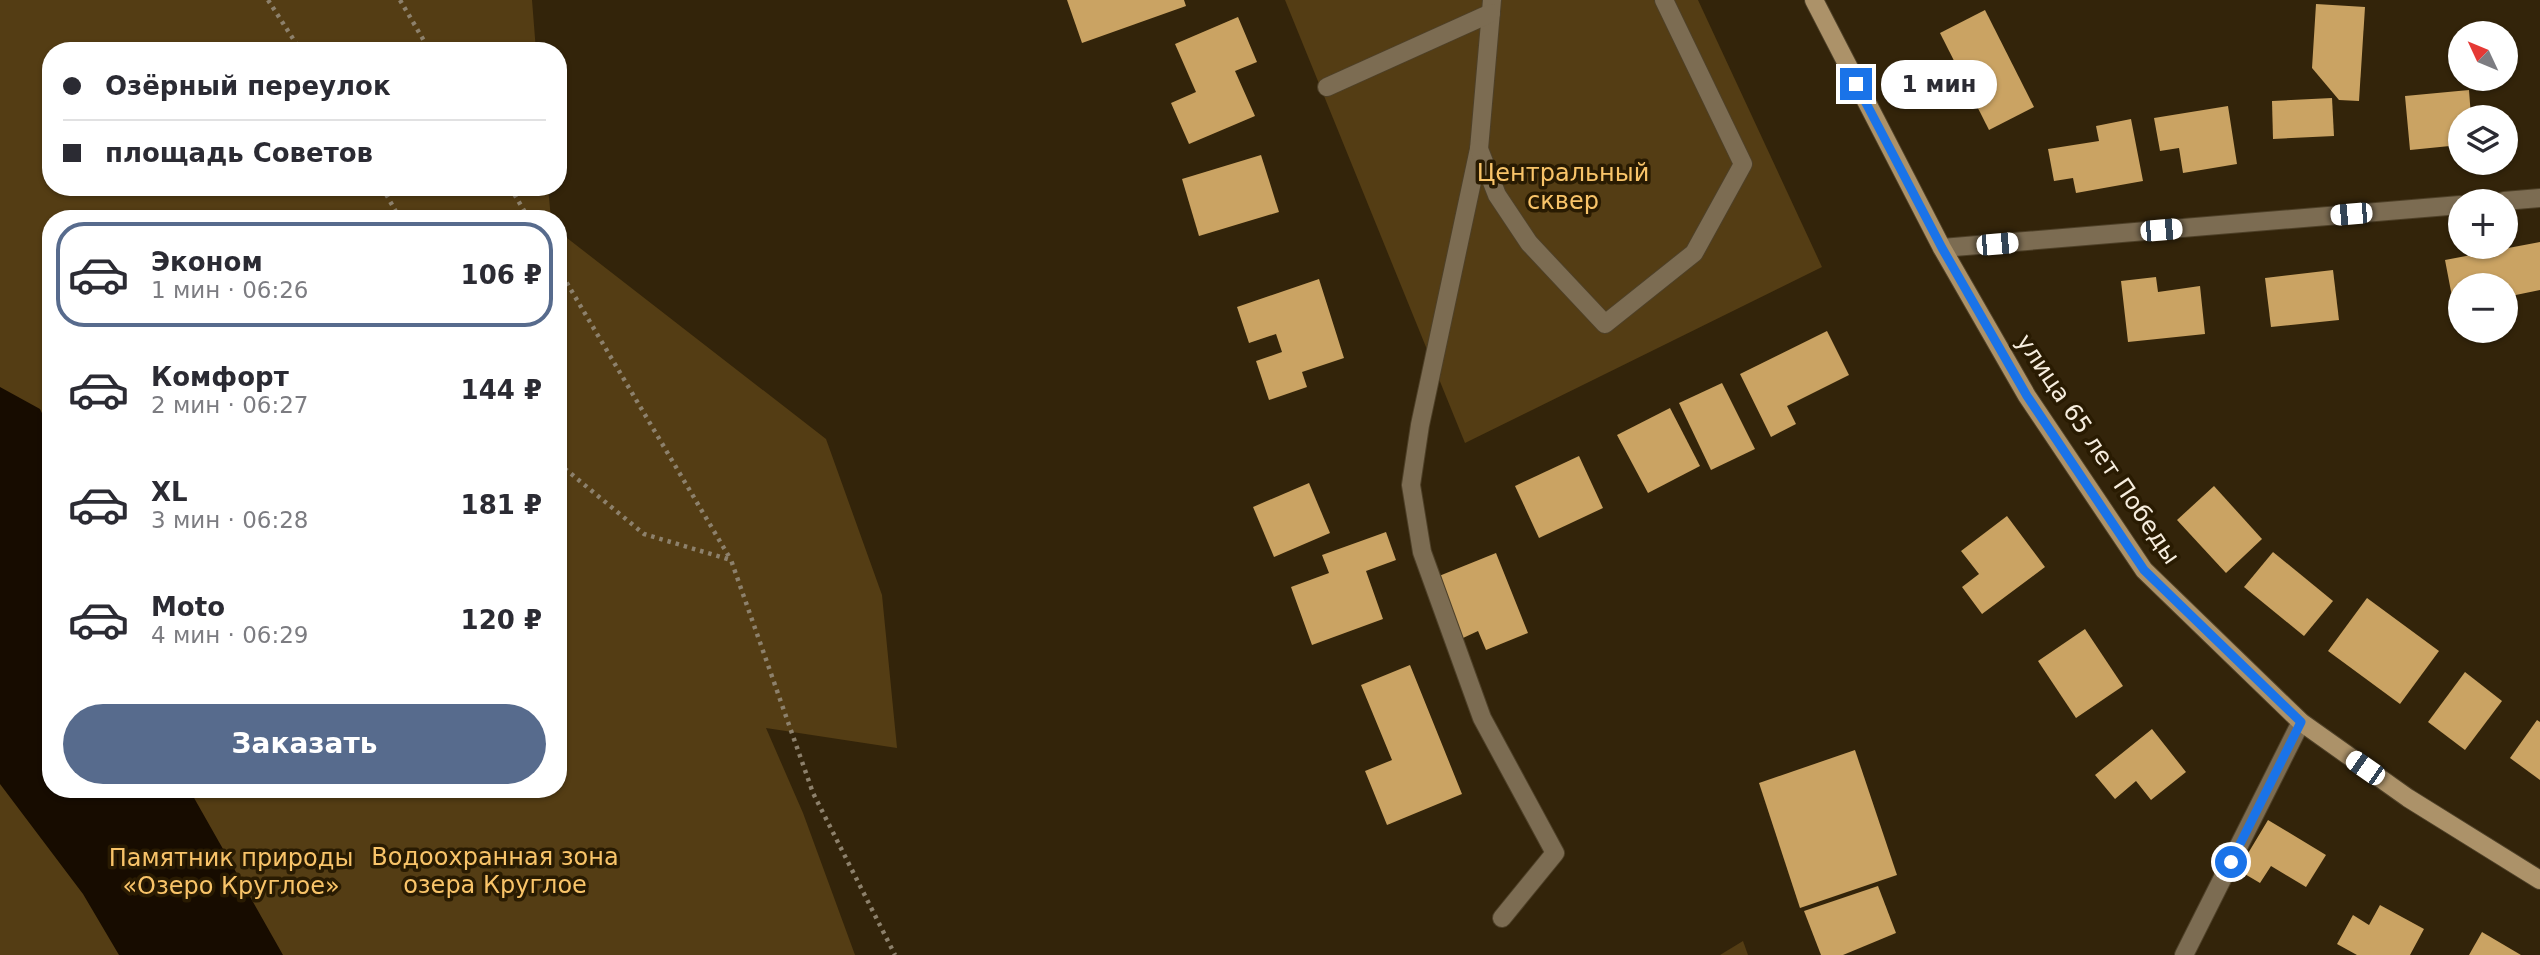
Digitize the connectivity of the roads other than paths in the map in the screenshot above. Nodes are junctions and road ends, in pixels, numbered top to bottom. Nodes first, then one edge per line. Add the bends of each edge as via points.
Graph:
1 (1664, 0) edge
2 (1814, 0) edge
3 (1492, 6) edge
4 (1327, 87) dead end
5 (1479, 149) junction
6 (2540, 198) edge
7 (2518, 200) edge
8 (2448, 206) edge
9 (1942, 248) junction
10 (2301, 722) junction
11 (2540, 880) edge
12 (1502, 918) dead end
13 (2184, 955) edge

1 - 5 street via 1743,164 1694,253 1605,324 1529,243 1497,195
2 - 9 street, улица 65 лет Победы
3 - 4 street
3 - 5 street
5 - 12 street via 1411,485 1422,552 1482,718 1555,853
6 - 7 street
8 - 9 street
9 - 10 street, улица 65 лет Победы via 2027,396 2144,570
10 - 11 street, улица 65 лет Победы via 2408,798
10 - 13 street

